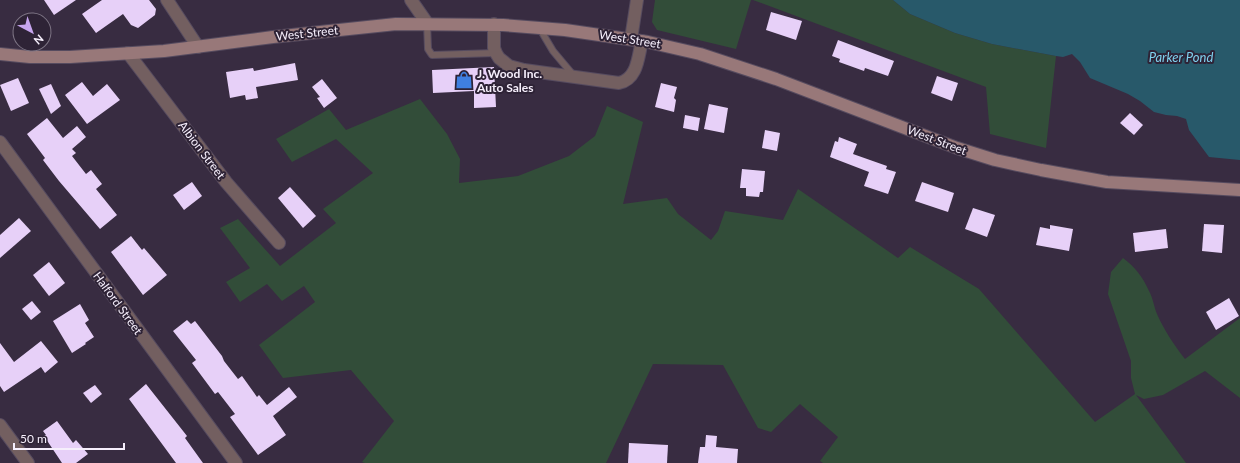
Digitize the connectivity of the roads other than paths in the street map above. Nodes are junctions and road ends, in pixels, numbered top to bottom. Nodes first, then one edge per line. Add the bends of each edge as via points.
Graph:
1 (167, 0) edge
2 (411, 0) edge
3 (637, 0) edge
4 (427, 23) junction
5 (494, 24) junction
6 (539, 27) junction
7 (637, 40) junction
8 (198, 47) junction
9 (128, 53) junction
10 (496, 53) junction
11 (0, 54) edge
12 (574, 76) junction
13 (0, 142) edge
14 (1240, 190) edge
15 (279, 243) dead end
16 (0, 425) edge
17 (28, 463) edge
18 (236, 463) edge

1 - 8 street
2 - 4 street
3 - 7 street
4 - 5 main road, West Street
4 - 8 main road, West Street via 396,24
4 - 10 lane via 428,49 432,55
5 - 6 main road, West Street
5 - 10 street
6 - 7 main road, West Street
6 - 12 lane via 553,51
7 - 12 street via 635,71 630,78 614,82
7 - 14 main road, West Street via 694,52 745,68 995,160 1107,182
8 - 9 main road, West Street
9 - 11 main road, West Street via 70,57
9 - 15 street, Albion Street via 226,182
10 - 12 street via 509,66
13 - 18 street, Halford Street
16 - 17 street

